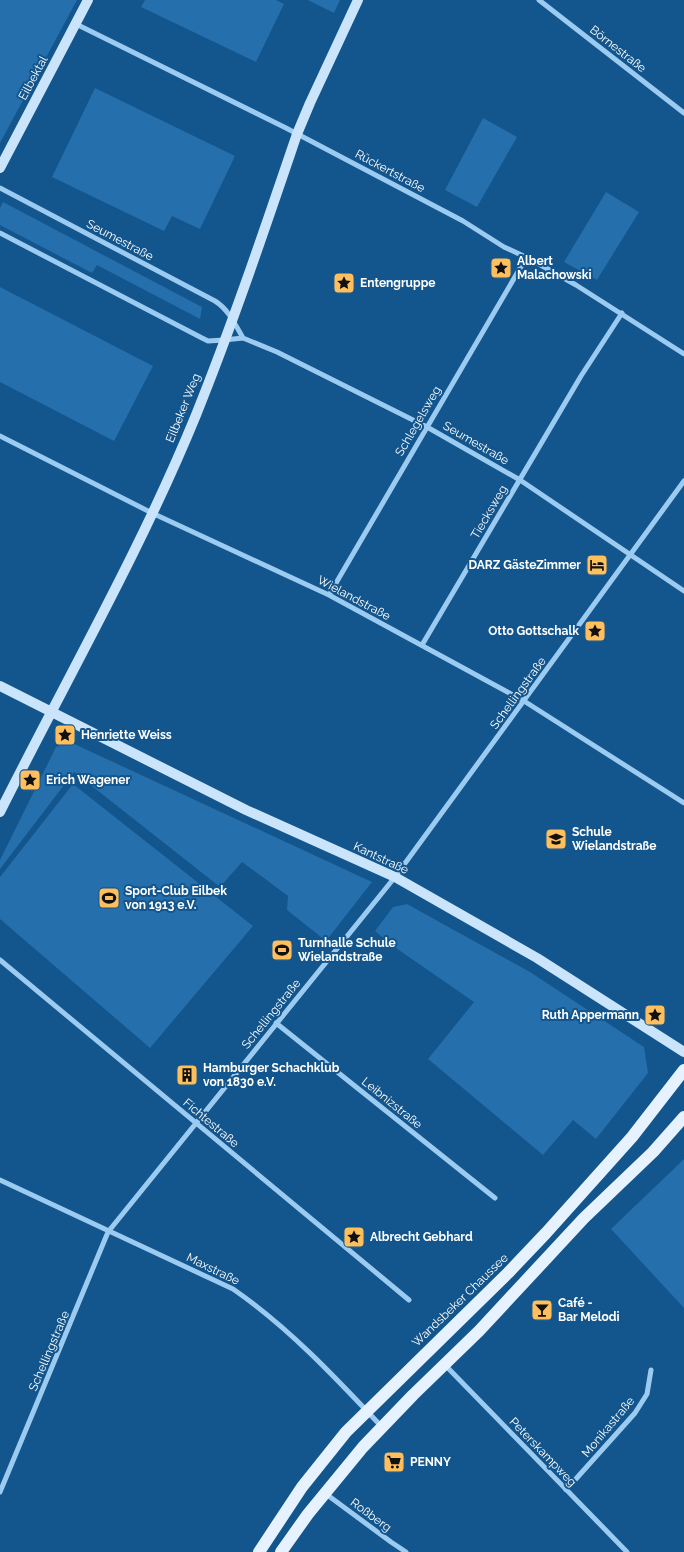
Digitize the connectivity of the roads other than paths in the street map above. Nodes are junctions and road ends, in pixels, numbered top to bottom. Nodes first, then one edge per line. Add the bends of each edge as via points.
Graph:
1 (88, 0) edge
2 (358, 0) edge
3 (539, 0) edge
4 (76, 24) junction
5 (684, 113) edge
6 (297, 134) junction
7 (0, 168) edge
8 (0, 188) edge
9 (0, 233) edge
10 (526, 258) junction
11 (622, 314) junction
12 (232, 318) junction
13 (243, 338) junction
14 (224, 340) junction
15 (684, 354) edge
16 (427, 427) junction
17 (0, 436) edge
18 (520, 480) junction
19 (684, 481) edge
20 (152, 513) junction
21 (631, 555) junction
22 (684, 591) edge
23 (329, 595) junction
24 (422, 645) junction
25 (0, 686) edge
26 (524, 701) junction
27 (52, 713) junction
28 (684, 803) edge
29 (0, 812) edge
30 (395, 877) junction
31 (0, 960) edge
32 (276, 1023) junction
33 (684, 1052) edge
34 (684, 1070) edge
35 (684, 1116) edge
36 (196, 1123) junction
37 (0, 1180) edge
38 (495, 1198) dead end
39 (108, 1232) junction
40 (409, 1300) dead end
41 (445, 1365) junction
42 (651, 1370) dead end
43 (366, 1411) junction
44 (382, 1427) junction
45 (566, 1490) junction
46 (0, 1492) edge
47 (325, 1493) junction
48 (259, 1552) edge
49 (281, 1552) edge
50 (406, 1552) edge
51 (627, 1552) edge

1 - 4 street, Eilbektal
2 - 6 street, Eilbeker Weg
3 - 5 street, Börnestraße
4 - 6 street, Rückertstraße
4 - 7 street, Eilbektal
6 - 10 street, Rückertstraße via 463,221
6 - 12 street, Eilbeker Weg
8 - 12 street, Seumestraße via 215,301
9 - 14 street, Seumestraße via 202,338
10 - 11 street, Rückertstraße
10 - 16 street, Schlegelsweg
11 - 15 street, Rückertstraße
11 - 18 street, Tiecksweg
12 - 13 street, Seumestraße
12 - 14 street, Eilbeker Weg
13 - 14 street, Seumestraße
13 - 16 street, Seumestraße
14 - 20 street, Eilbeker Weg
16 - 18 street, Seumestraße
16 - 23 street, Schlegelsweg
17 - 20 street, Wielandstraße
18 - 21 street, Seumestraße
18 - 24 street, Tiecksweg
19 - 21 street, Schellingstraße
20 - 23 street, Wielandstraße
20 - 27 street, Eilbeker Weg
21 - 22 street, Seumestraße
21 - 26 street, Schellingstraße
23 - 24 street, Wielandstraße
24 - 26 street, Wielandstraße
25 - 27 street, Kantstraße
26 - 28 street, Wielandstraße
26 - 30 street, Schellingstraße
27 - 29 street, Eilbeker Weg
27 - 30 street, Kantstraße via 246,810
30 - 32 street, Schellingstraße
30 - 33 street, Kantstraße via 537,958
31 - 36 street, Fichtestraße
32 - 36 street, Schellingstraße
32 - 38 street, Leibnizstraße
34 - 43 main road, Wandsbeker Chaussee via 632,1137 546,1233
35 - 41 main road via 653,1152 584,1218
36 - 39 street, Schellingstraße
36 - 40 street, Fichtestraße
37 - 39 street, Maxstraße
39 - 43 street, Maxstraße via 233,1289 260,1307 320,1362
39 - 46 street, Schellingstraße
41 - 44 main road
41 - 45 street, Peterskampweg
42 - 45 street, Monikastraße via 647,1394 636,1413
43 - 44 street, Maxstraße
43 - 48 main road, Wandsbeker Chaussee via 324,1458
44 - 47 main road
45 - 51 street, Peterskampweg
47 - 49 main road
47 - 50 street, Roßberg

